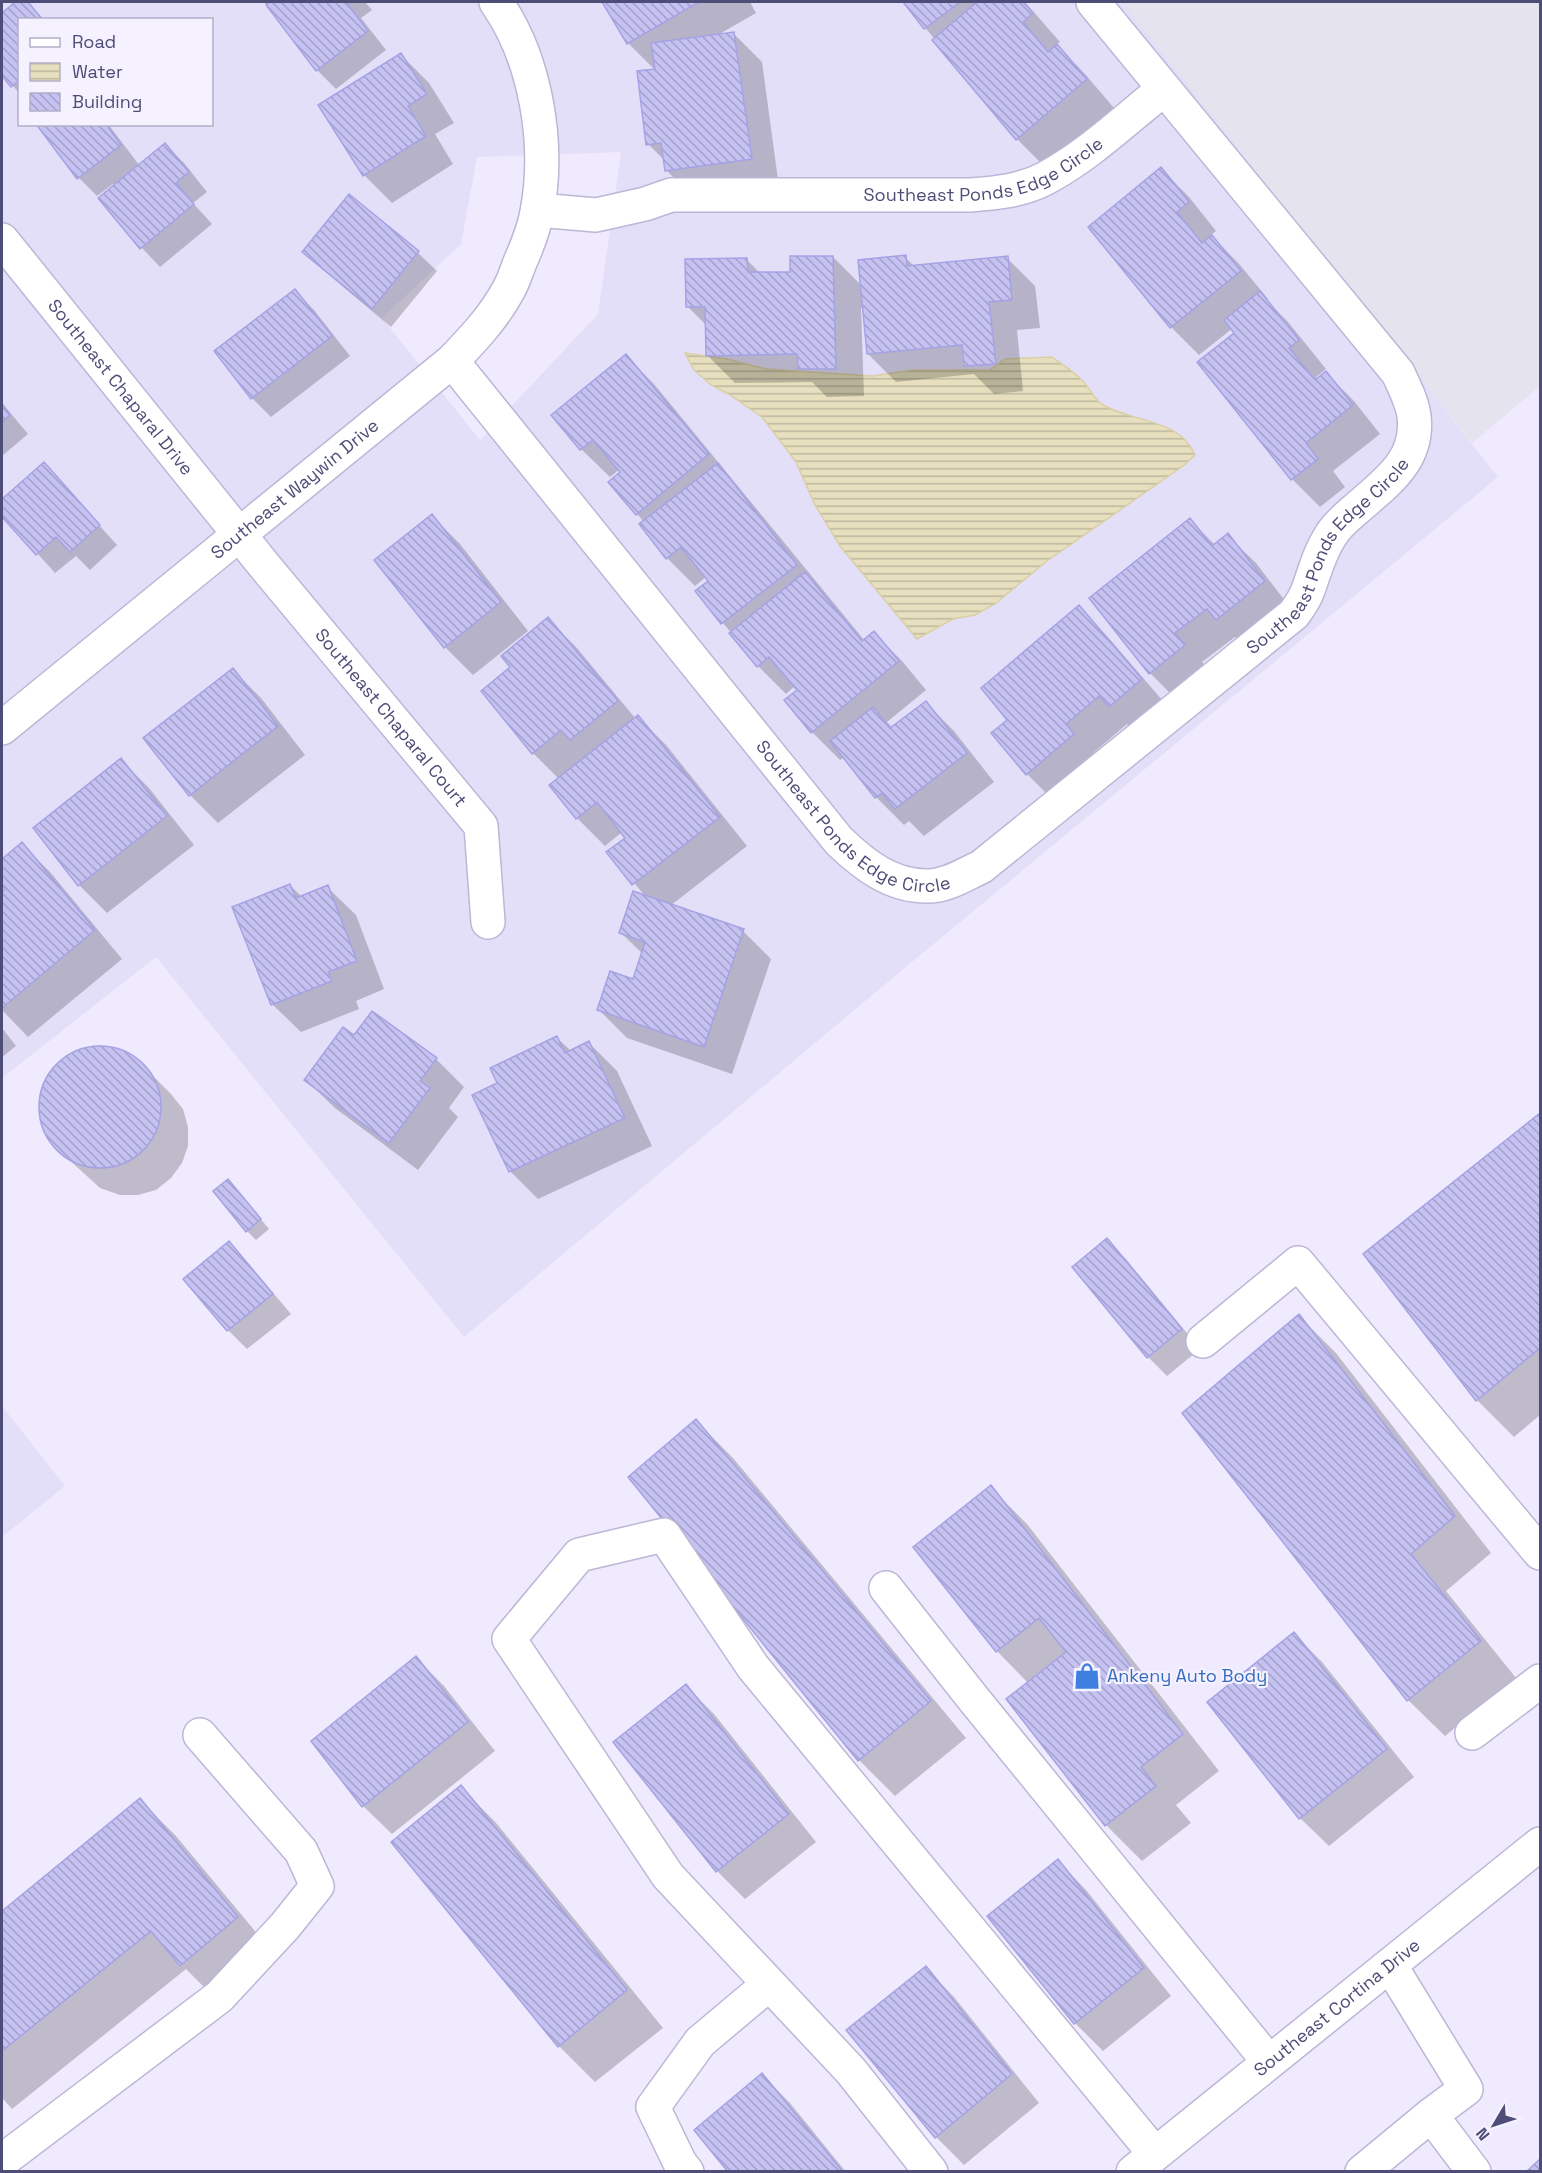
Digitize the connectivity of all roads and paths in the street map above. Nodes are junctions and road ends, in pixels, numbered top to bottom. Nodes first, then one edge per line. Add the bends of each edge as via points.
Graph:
1 (496, 2) edge
2 (1093, 2) edge
3 (1164, 89) junction
4 (538, 210) junction
5 (2, 240) edge
6 (452, 361) junction
7 (240, 535) junction
8 (2, 728) edge
9 (488, 922) dead end
10 (1203, 1341) dead end
11 (1540, 1552) edge
12 (886, 1588) dead end
13 (1540, 1681) edge
14 (1472, 1733) dead end
15 (200, 1735) dead end
16 (1540, 1844) edge
17 (1390, 1965) junction
18 (769, 1984) junction
19 (1269, 2062) junction
20 (1431, 2115) junction
21 (2, 2161) edge
22 (1144, 2163) edge
23 (687, 2172) edge
24 (931, 2172) edge
25 (1362, 2172) edge
26 (1474, 2172) edge

1 - 4 street, Southeast Waywin Drive via 507,17 527,63 539,113
2 - 3 street
3 - 4 street, Southeast Ponds Edge Circle via 1045,179 1000,193 671,195 596,215
3 - 6 street, Southeast Ponds Edge Circle via 1398,373 1414,416 1412,442 1403,466 1332,534 1294,614 981,867 950,881 929,886 890,878 861,863 839,841
4 - 6 street, Southeast Waywin Drive via 510,288 484,328
5 - 7 street, Southeast Chaparal Drive
6 - 7 street, Southeast Waywin Drive
7 - 8 street, Southeast Waywin Drive
7 - 9 street, Southeast Chaparal Court via 481,826
10 - 11 street via 1298,1263
12 - 19 street
13 - 14 street
15 - 21 street via 301,1851 317,1886 219,1997
16 - 17 street, Southeast Cortina Drive
17 - 19 street, Southeast Cortina Drive
17 - 20 street via 1466,2089
18 - 22 street via 668,1876 509,1639 579,1555 664,1535 753,1667
18 - 23 street via 700,2042 653,2107
18 - 24 street via 851,2071
19 - 22 street, Southeast Cortina Drive
20 - 25 street
20 - 26 street

